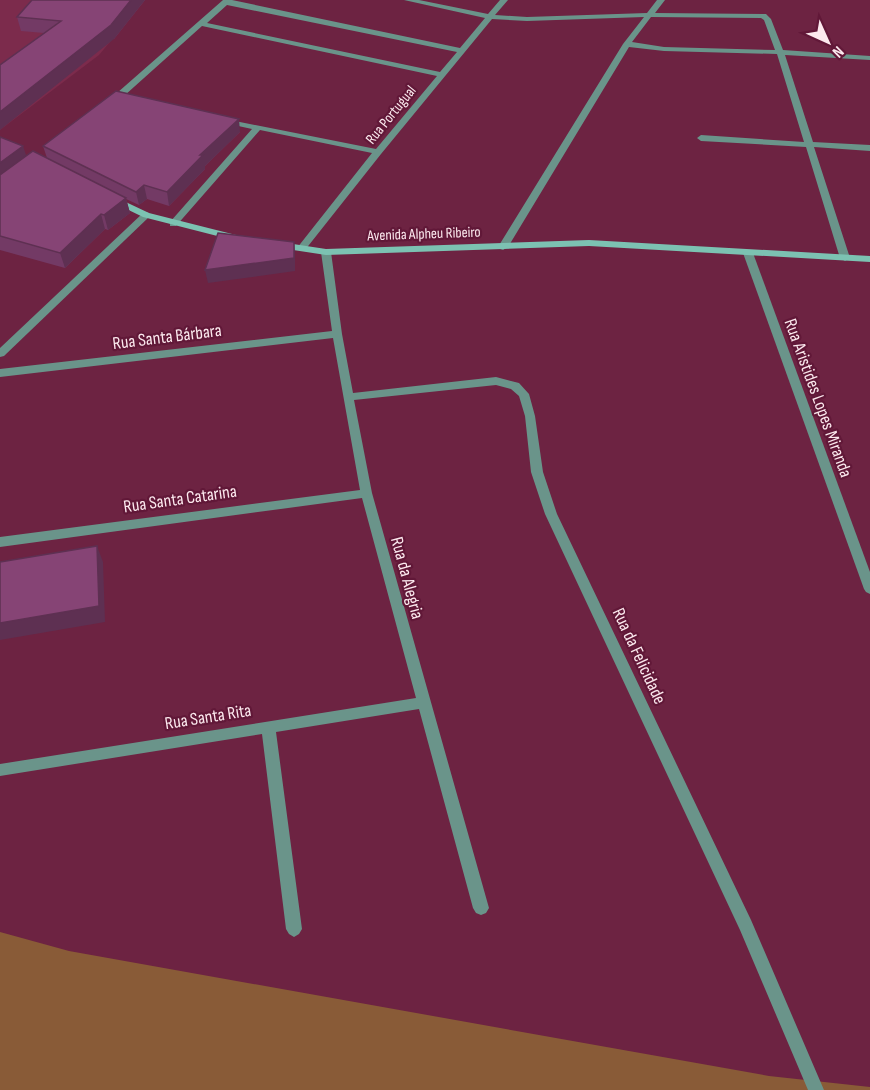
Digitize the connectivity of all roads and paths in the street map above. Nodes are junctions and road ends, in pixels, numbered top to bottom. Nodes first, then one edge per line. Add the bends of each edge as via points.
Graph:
1 (408, 0) edge
2 (504, 0) edge
3 (661, 0) edge
4 (227, 1) edge
5 (648, 15) junction
6 (490, 17) junction
7 (202, 24) junction
8 (627, 44) junction
9 (461, 51) junction
10 (780, 51) junction
11 (870, 58) edge
12 (441, 75) junction
13 (118, 97) junction
14 (130, 99) edge
15 (100, 111) edge
16 (211, 117) edge
17 (258, 127) junction
18 (701, 138) dead end
19 (808, 146) junction
20 (870, 148) edge
21 (378, 152) junction
22 (106, 195) edge
23 (146, 215) junction
24 (172, 224) junction
25 (244, 239) edge
26 (267, 243) edge
27 (503, 247) junction
28 (302, 248) junction
29 (326, 252) junction
30 (748, 253) junction
31 (845, 258) junction
32 (870, 259) edge
33 (337, 334) junction
34 (0, 354) edge
35 (0, 373) edge
36 (349, 397) junction
37 (366, 493) junction
38 (0, 542) edge
39 (870, 589) edge
40 (422, 703) junction
41 (268, 726) junction
42 (0, 770) edge
43 (481, 908) dead end
44 (294, 929) dead end
45 (816, 1090) edge

1 - 6 street
2 - 6 street, Rua Portugual
3 - 5 street
4 - 7 street
4 - 9 street
5 - 6 street
5 - 8 street
5 - 10 street via 756,15 767,19
6 - 9 street, Rua Portugual
7 - 12 street
7 - 13 street
8 - 10 street via 691,51
8 - 27 street
9 - 12 street, Rua Portugual
10 - 11 street
10 - 19 street
12 - 21 street, Rua Portugual
13 - 14 street
13 - 15 street
16 - 17 street
17 - 21 street
17 - 24 street
18 - 19 street
19 - 20 street
19 - 31 street
21 - 28 street, Rua Portugual
22 - 23 street
23 - 24 street
23 - 34 street
24 - 25 street
26 - 28 street, Avenida Alpheu Ribeiro
27 - 29 street, Avenida Alpheu Ribeiro
27 - 30 street, Avenida Alpheu Ribeiro via 589,243
28 - 29 street, Avenida Alpheu Ribeiro
29 - 33 street, Rua da Alegria
30 - 31 street, Avenida Alpheu Ribeiro
30 - 39 street, Rua Aristides Lopes Miranda
31 - 32 street, Avenida Alpheu Ribeiro
33 - 35 street, Rua Santa Bárbara
33 - 36 street, Rua da Alegria
36 - 37 street, Rua da Alegria
36 - 45 street, Rua da Felicidade via 496,381 515,386 524,394 537,472 551,514 746,925
37 - 38 street, Rua Santa Catarina
37 - 40 street, Rua da Alegria
40 - 41 street, Rua Santa Rita
40 - 43 street, Rua da Alegria
41 - 42 street, Rua Santa Rita
41 - 44 street

